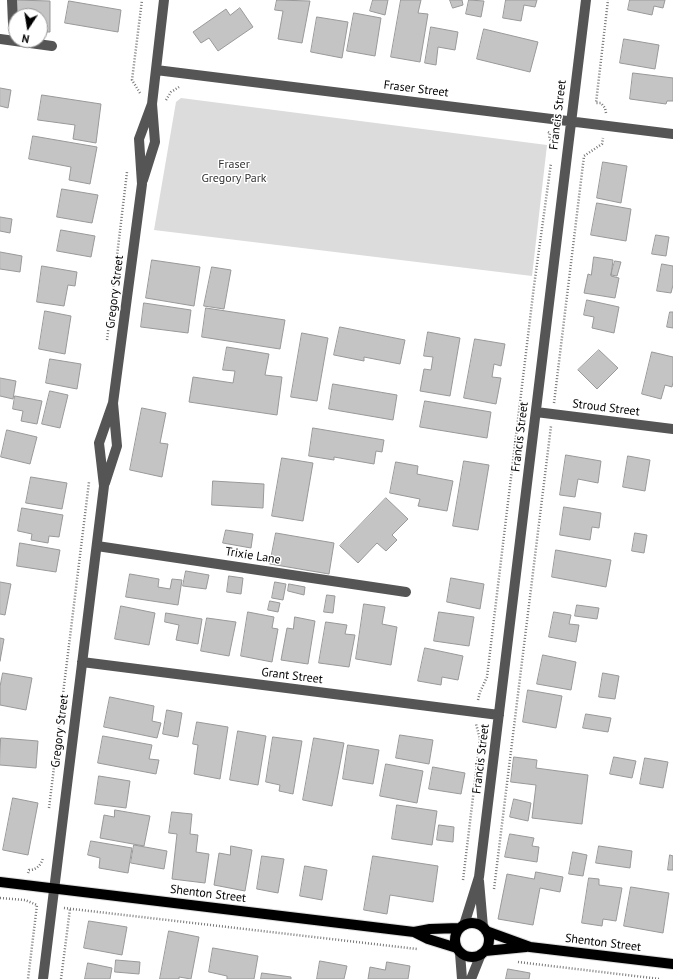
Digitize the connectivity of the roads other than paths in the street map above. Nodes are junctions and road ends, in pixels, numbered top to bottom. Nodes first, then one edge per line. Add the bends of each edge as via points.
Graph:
1 (164, 0) edge
2 (586, 0) edge
3 (0, 39) edge
4 (52, 46) dead end
5 (156, 70) junction
6 (152, 104) junction
7 (570, 121) junction
8 (673, 134) edge
9 (142, 184) junction
10 (113, 403) junction
11 (536, 412) junction
12 (673, 429) edge
13 (104, 486) junction
14 (97, 546) junction
15 (406, 592) dead end
16 (82, 662) junction
17 (499, 716) junction
18 (479, 877) junction
19 (0, 882) edge
20 (55, 889) junction
21 (461, 926) junction
22 (485, 929) junction
23 (414, 932) junction
24 (530, 947) junction
25 (458, 950) junction
26 (483, 953) junction
27 (673, 964) edge
28 (43, 979) edge
29 (462, 979) edge
30 (471, 979) edge

1 - 5 street, Gregory Street
2 - 7 street, Francis Street
3 - 4 street
5 - 6 street, Gregory Street
5 - 7 street, Fraser Street
6 - 9 street, Gregory Street via 155,142
6 - 9 street, Gregory Street via 139,139
7 - 8 street, Fraser Street
7 - 11 street, Francis Street
9 - 10 street, Gregory Street
10 - 13 street, Gregory Street via 117,446
10 - 13 street, Gregory Street via 99,443
11 - 12 street, Stroud Street
11 - 17 street, Francis Street
13 - 14 street, Gregory Street
14 - 15 street, Trixie Lane
14 - 16 street, Gregory Street
16 - 17 street, Grant Street
16 - 20 street, Gregory Street
17 - 18 street, Francis Street
18 - 21 street, Francis Street
18 - 22 street, Francis Street
19 - 20 main road, Shenton Street
20 - 23 main road, Shenton Street
20 - 28 street, Gregory Street
21 - 22 main road via 474,923
21 - 23 main road, Shenton Street
21 - 25 main road via 454,938
22 - 24 main road, Shenton Street
22 - 26 main road via 489,941
23 - 25 main road, Shenton Street
24 - 26 main road, Shenton Street
24 - 27 main road, Shenton Street
25 - 26 main road via 470,957
25 - 29 street
26 - 30 street

